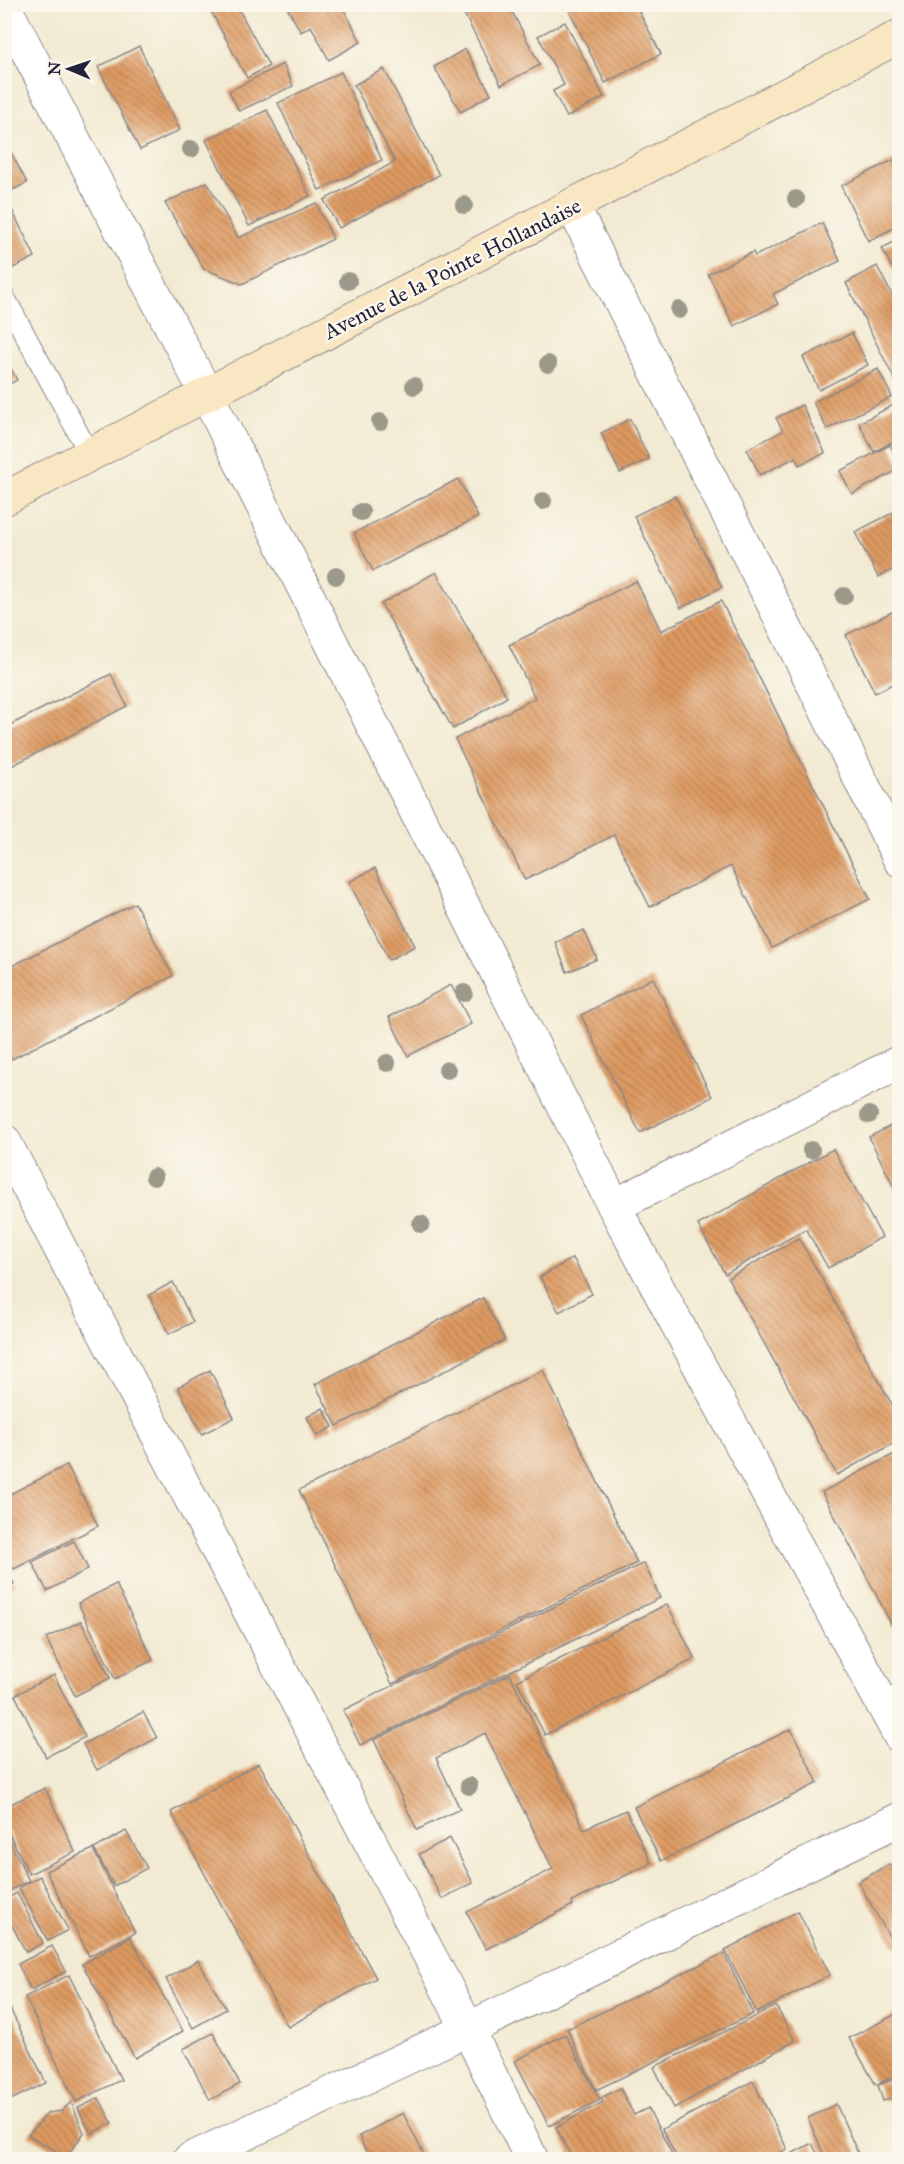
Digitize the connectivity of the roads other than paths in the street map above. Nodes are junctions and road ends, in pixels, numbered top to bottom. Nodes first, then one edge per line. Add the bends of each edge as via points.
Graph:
1 (4, 6) edge
2 (900, 36) edge
3 (572, 206) junction
4 (4, 296) edge
5 (207, 395) junction
6 (90, 455) junction
7 (4, 499) edge
8 (900, 860) edge
9 (900, 1062) edge
10 (4, 1141) edge
11 (614, 1206) junction
12 (900, 1736) edge
13 (900, 1819) edge
14 (468, 2029) junction
15 (189, 2160) edge
16 (532, 2160) edge

1 - 5 street
2 - 3 main road, Avenue de la Pointe Hollandaise
3 - 5 main road, Avenue de la Pointe Hollandaise
3 - 8 street
4 - 6 lane
5 - 6 main road, Avenue de la Pointe Hollandaise
5 - 11 street
6 - 7 main road, Avenue de la Pointe Hollandaise
9 - 11 street
10 - 14 street
11 - 12 street
13 - 14 street
14 - 15 street
14 - 16 street

